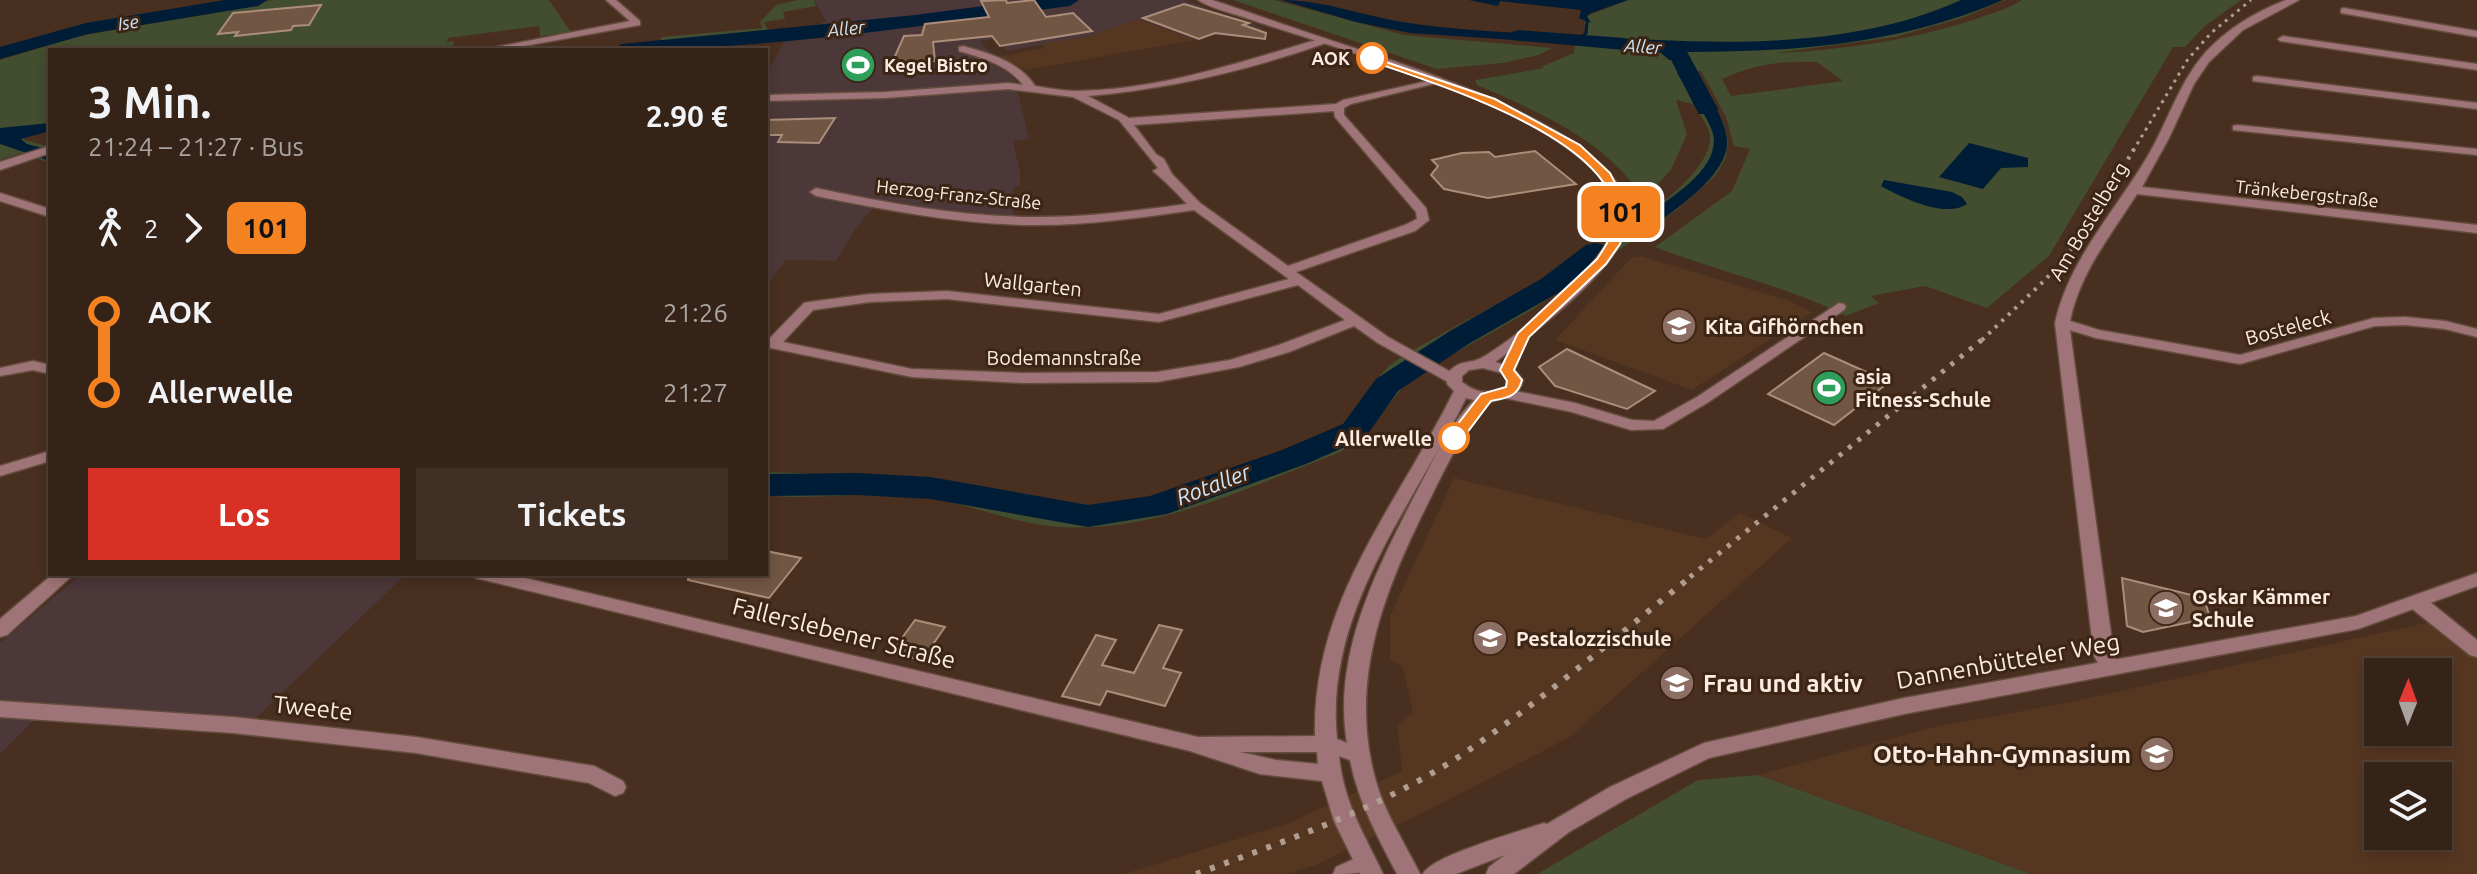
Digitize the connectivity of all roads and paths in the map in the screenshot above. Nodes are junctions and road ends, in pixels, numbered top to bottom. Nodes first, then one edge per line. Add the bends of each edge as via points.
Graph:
1 (611, 0) edge
2 (1203, 0) edge
3 (2294, 0) edge
4 (2344, 11) dead end
5 (568, 35) junction
6 (2474, 36) edge
7 (2283, 39) dead end
8 (1323, 41) junction
9 (497, 48) edge
10 (567, 48) edge
11 (963, 49) dead end
12 (2477, 67) edge
13 (2257, 79) dead end
14 (1437, 80) junction
15 (1030, 87) junction
16 (1075, 94) junction
17 (768, 98) edge
18 (2477, 106) edge
19 (1339, 107) junction
20 (1126, 122) junction
21 (2237, 128) dead end
22 (48, 150) edge
23 (2477, 152) edge
24 (0, 166) edge
25 (2133, 190) junction
26 (816, 192) dead end
27 (0, 197) edge
28 (1196, 206) junction
29 (48, 212) edge
30 (2477, 229) edge
31 (1288, 270) junction
32 (1301, 280) junction
33 (1839, 307) dead end
34 (1357, 320) junction
35 (2062, 323) junction
36 (2477, 333) edge
37 (1523, 336) junction
38 (769, 344) edge
39 (1426, 360) junction
40 (1484, 363) junction
41 (1464, 366) junction
42 (48, 369) edge
43 (0, 372) edge
44 (1509, 382) junction
45 (1457, 384) junction
46 (1486, 397) junction
47 (47, 460) edge
48 (0, 471) edge
49 (63, 576) edge
50 (490, 576) edge
51 (2477, 579) edge
52 (2418, 603) junction
53 (0, 630) edge
54 (2477, 650) edge
55 (2111, 668) junction
56 (0, 709) edge
57 (1194, 744) junction
58 (1326, 744) junction
59 (1359, 755) junction
60 (1330, 773) junction
61 (615, 787) dead end
62 (1561, 826) junction
63 (1361, 871) edge
64 (1409, 874) edge
65 (1434, 874) edge
66 (1497, 874) edge

1 - 5 street via 637,23
2 - 8 street
3 - 25 street, Am Bostelberg via 2261,13 2209,54 2183,92
4 - 6 street
5 - 9 street
5 - 10 street
7 - 12 street
8 - 14 street
8 - 16 street via 1255,62
11 - 15 street via 1013,70
13 - 18 street
14 - 19 street
14 - 37 street via 1511,111 1576,147 1606,176 1618,200 1622,217 1602,262
15 - 16 street
15 - 17 street
16 - 20 street
19 - 20 street
19 - 31 street via 1339,115 1422,211 1423,220
20 - 28 street via 1154,166
21 - 23 street
22 - 24 street
25 - 30 street, Tränkebergstraße
25 - 35 street, Am Bostelberg via 2083,264
26 - 28 street, Herzog-Franz-Straße via 1021,221
27 - 29 street
28 - 31 street
31 - 32 street
32 - 34 street
32 - 38 street, Wallgarten via 1159,318 947,295 870,298 809,306
33 - 44 street via 1666,423 1631,425
34 - 38 street, Bodemannstraße via 1249,358 1157,377 923,374
34 - 39 street
35 - 36 street, Bosteleck via 2240,360 2374,322 2445,325
35 - 55 street, Am Bostelberg via 2104,656
37 - 40 street
37 - 44 street
39 - 41 street
39 - 45 street
40 - 41 street
40 - 44 street
41 - 45 street via 1456,370
42 - 43 street via 33,365
44 - 46 street
45 - 46 street
45 - 58 street via 1447,417 1366,569 1334,646
46 - 59 street via 1445,454 1383,573 1369,612 1354,687
47 - 48 street
49 - 53 street
50 - 57 street, Fallerslebener Straße
51 - 52 street, Dannenbütteler Weg
52 - 54 street
52 - 55 street, Dannenbütteler Weg via 2327,629
55 - 62 street, Dannenbütteler Weg via 1904,706 1704,751
56 - 61 street, Tweete via 233,725 416,745 594,775
57 - 58 street, Fallerslebener Straße
57 - 60 street, Fallerslebener Straße via 1259,767
58 - 59 street, Fallerslebener Straße
58 - 60 street
59 - 60 street
59 - 64 street via 1385,831
60 - 63 street
62 - 65 street, Dannenbütteler Weg
62 - 66 street, Dannenbütteler Weg

